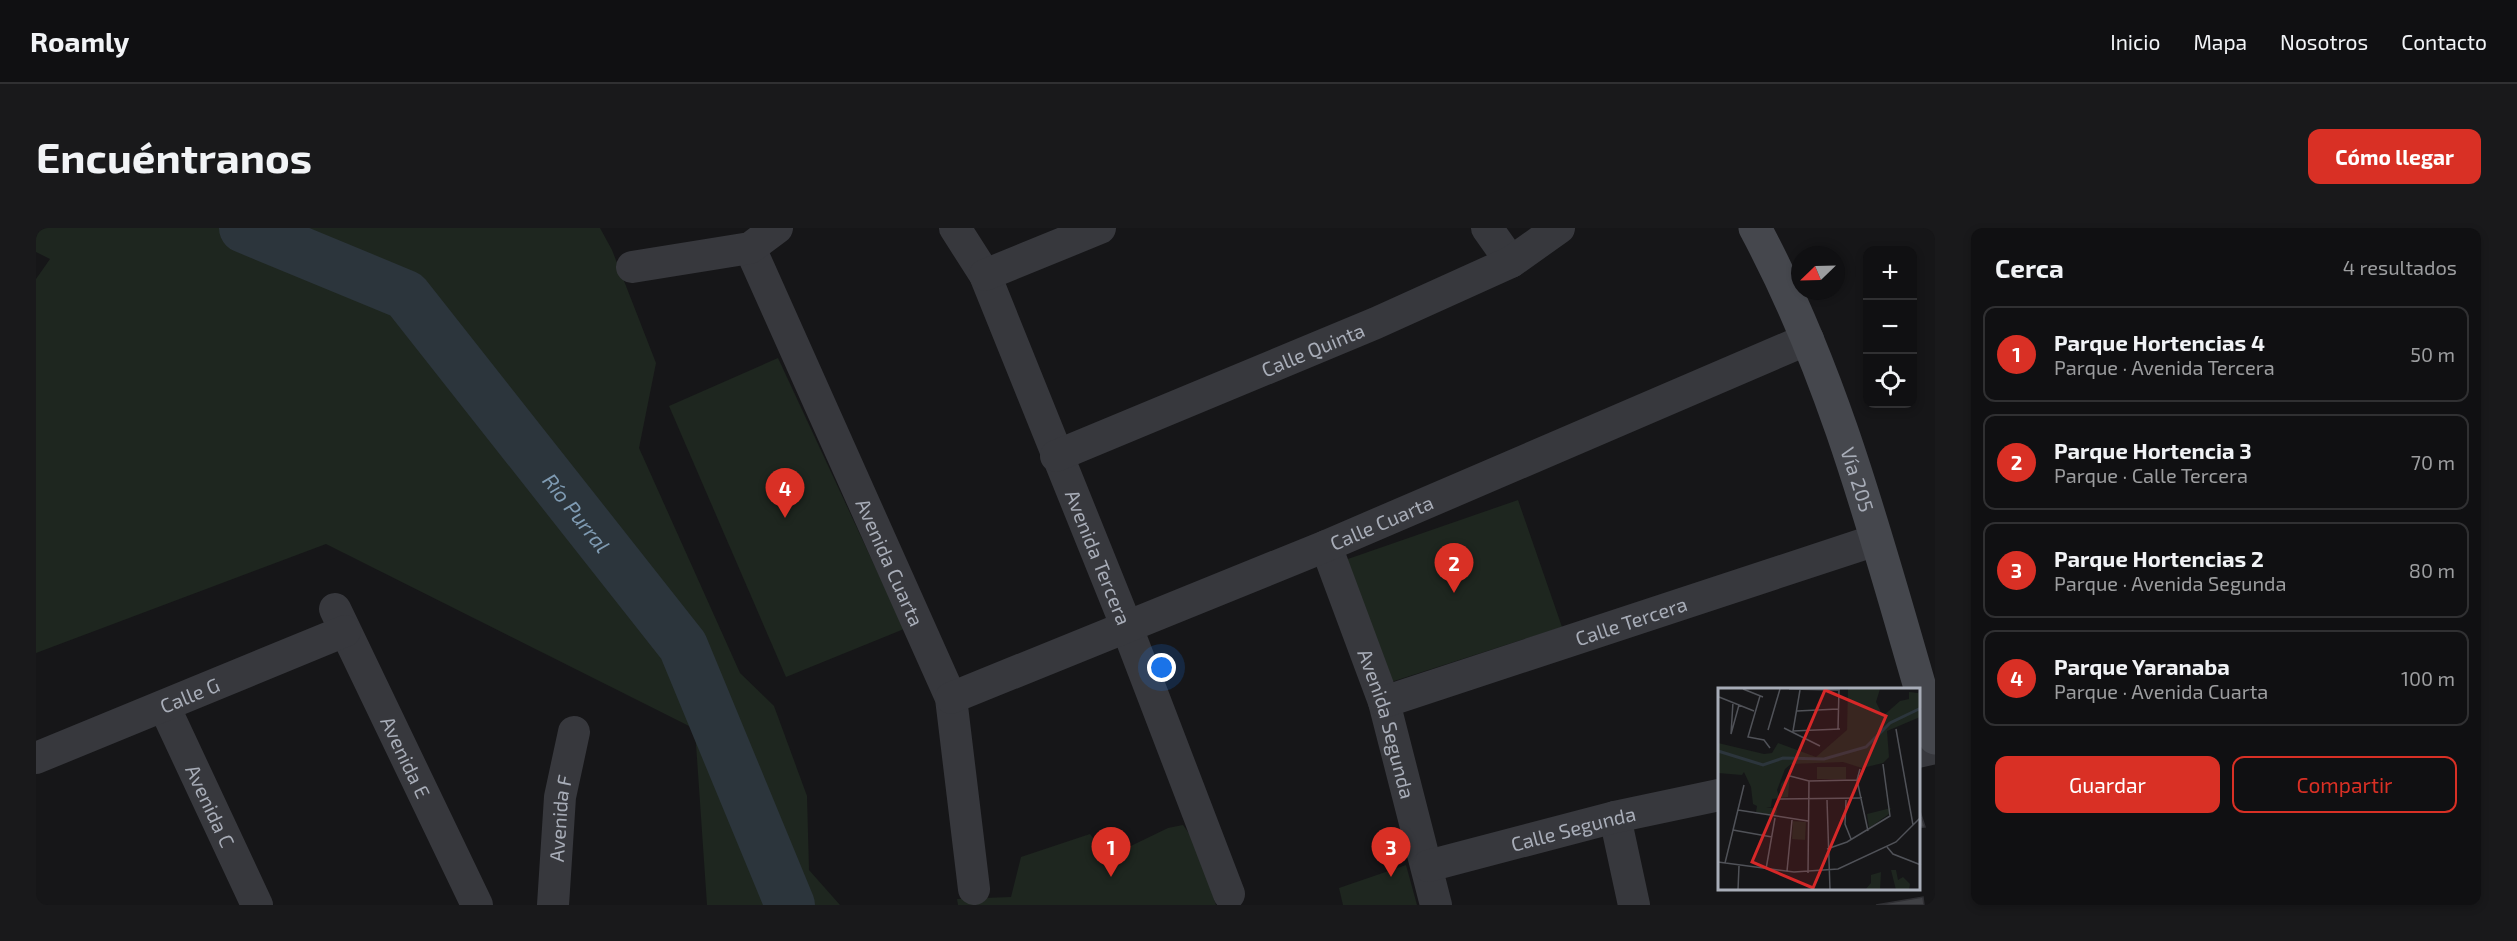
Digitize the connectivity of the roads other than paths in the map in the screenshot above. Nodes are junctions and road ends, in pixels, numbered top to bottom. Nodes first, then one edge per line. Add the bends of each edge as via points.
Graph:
1 (777, 228) edge
2 (955, 228) edge
3 (1100, 228) edge
4 (1487, 228) edge
5 (1559, 228) edge
6 (1755, 228) edge
7 (750, 248) junction
8 (1511, 262) junction
9 (632, 267) dead end
10 (985, 274) junction
11 (1808, 339) junction
12 (1056, 456) junction
13 (1876, 540) junction
14 (1326, 546) junction
15 (340, 620) joint
16 (1126, 625) junction
17 (951, 698) junction
18 (1384, 702) junction
19 (164, 706) junction
20 (574, 732) dead end
21 (1935, 738) edge
22 (1935, 748) edge
23 (1920, 752) edge
24 (36, 758) edge
25 (1718, 795) edge
26 (1615, 817) junction
27 (1428, 866) junction
28 (974, 889) dead end
29 (1229, 894) dead end
30 (257, 905) edge
31 (477, 905) edge
32 (553, 905) edge
33 (1436, 905) edge
34 (1634, 905) edge

1 - 7 street
2 - 10 street, Avenida Tercera
3 - 10 street
4 - 8 street
5 - 8 street, Calle Quinta
6 - 11 main road, Vía 205
7 - 9 street
7 - 17 street, Avenida Cuarta
8 - 12 street, Calle Quinta via 1376,323
10 - 12 street, Avenida Tercera
11 - 13 main road, Vía 205 via 1857,472
11 - 14 street, Calle Cuarta
12 - 16 street, Avenida Tercera
13 - 18 street, Calle Tercera
13 - 21 main road, Vía 205
14 - 16 street, Calle Cuarta
14 - 18 street, Avenida Segunda
15 - 19 street, Calle G
15 - 31 street, Avenida E
16 - 17 street, Calle Cuarta
16 - 29 street, Avenida Tercera
17 - 28 street, Avenida Cuarta
18 - 27 street, Avenida Segunda
19 - 24 street, Calle G
19 - 30 street, Avenida C
20 - 32 street, Avenida F via 560,797
22 - 23 street
25 - 26 street, Calle Segunda
26 - 27 street, Calle Segunda
26 - 34 street
27 - 33 street, Avenida Segunda

